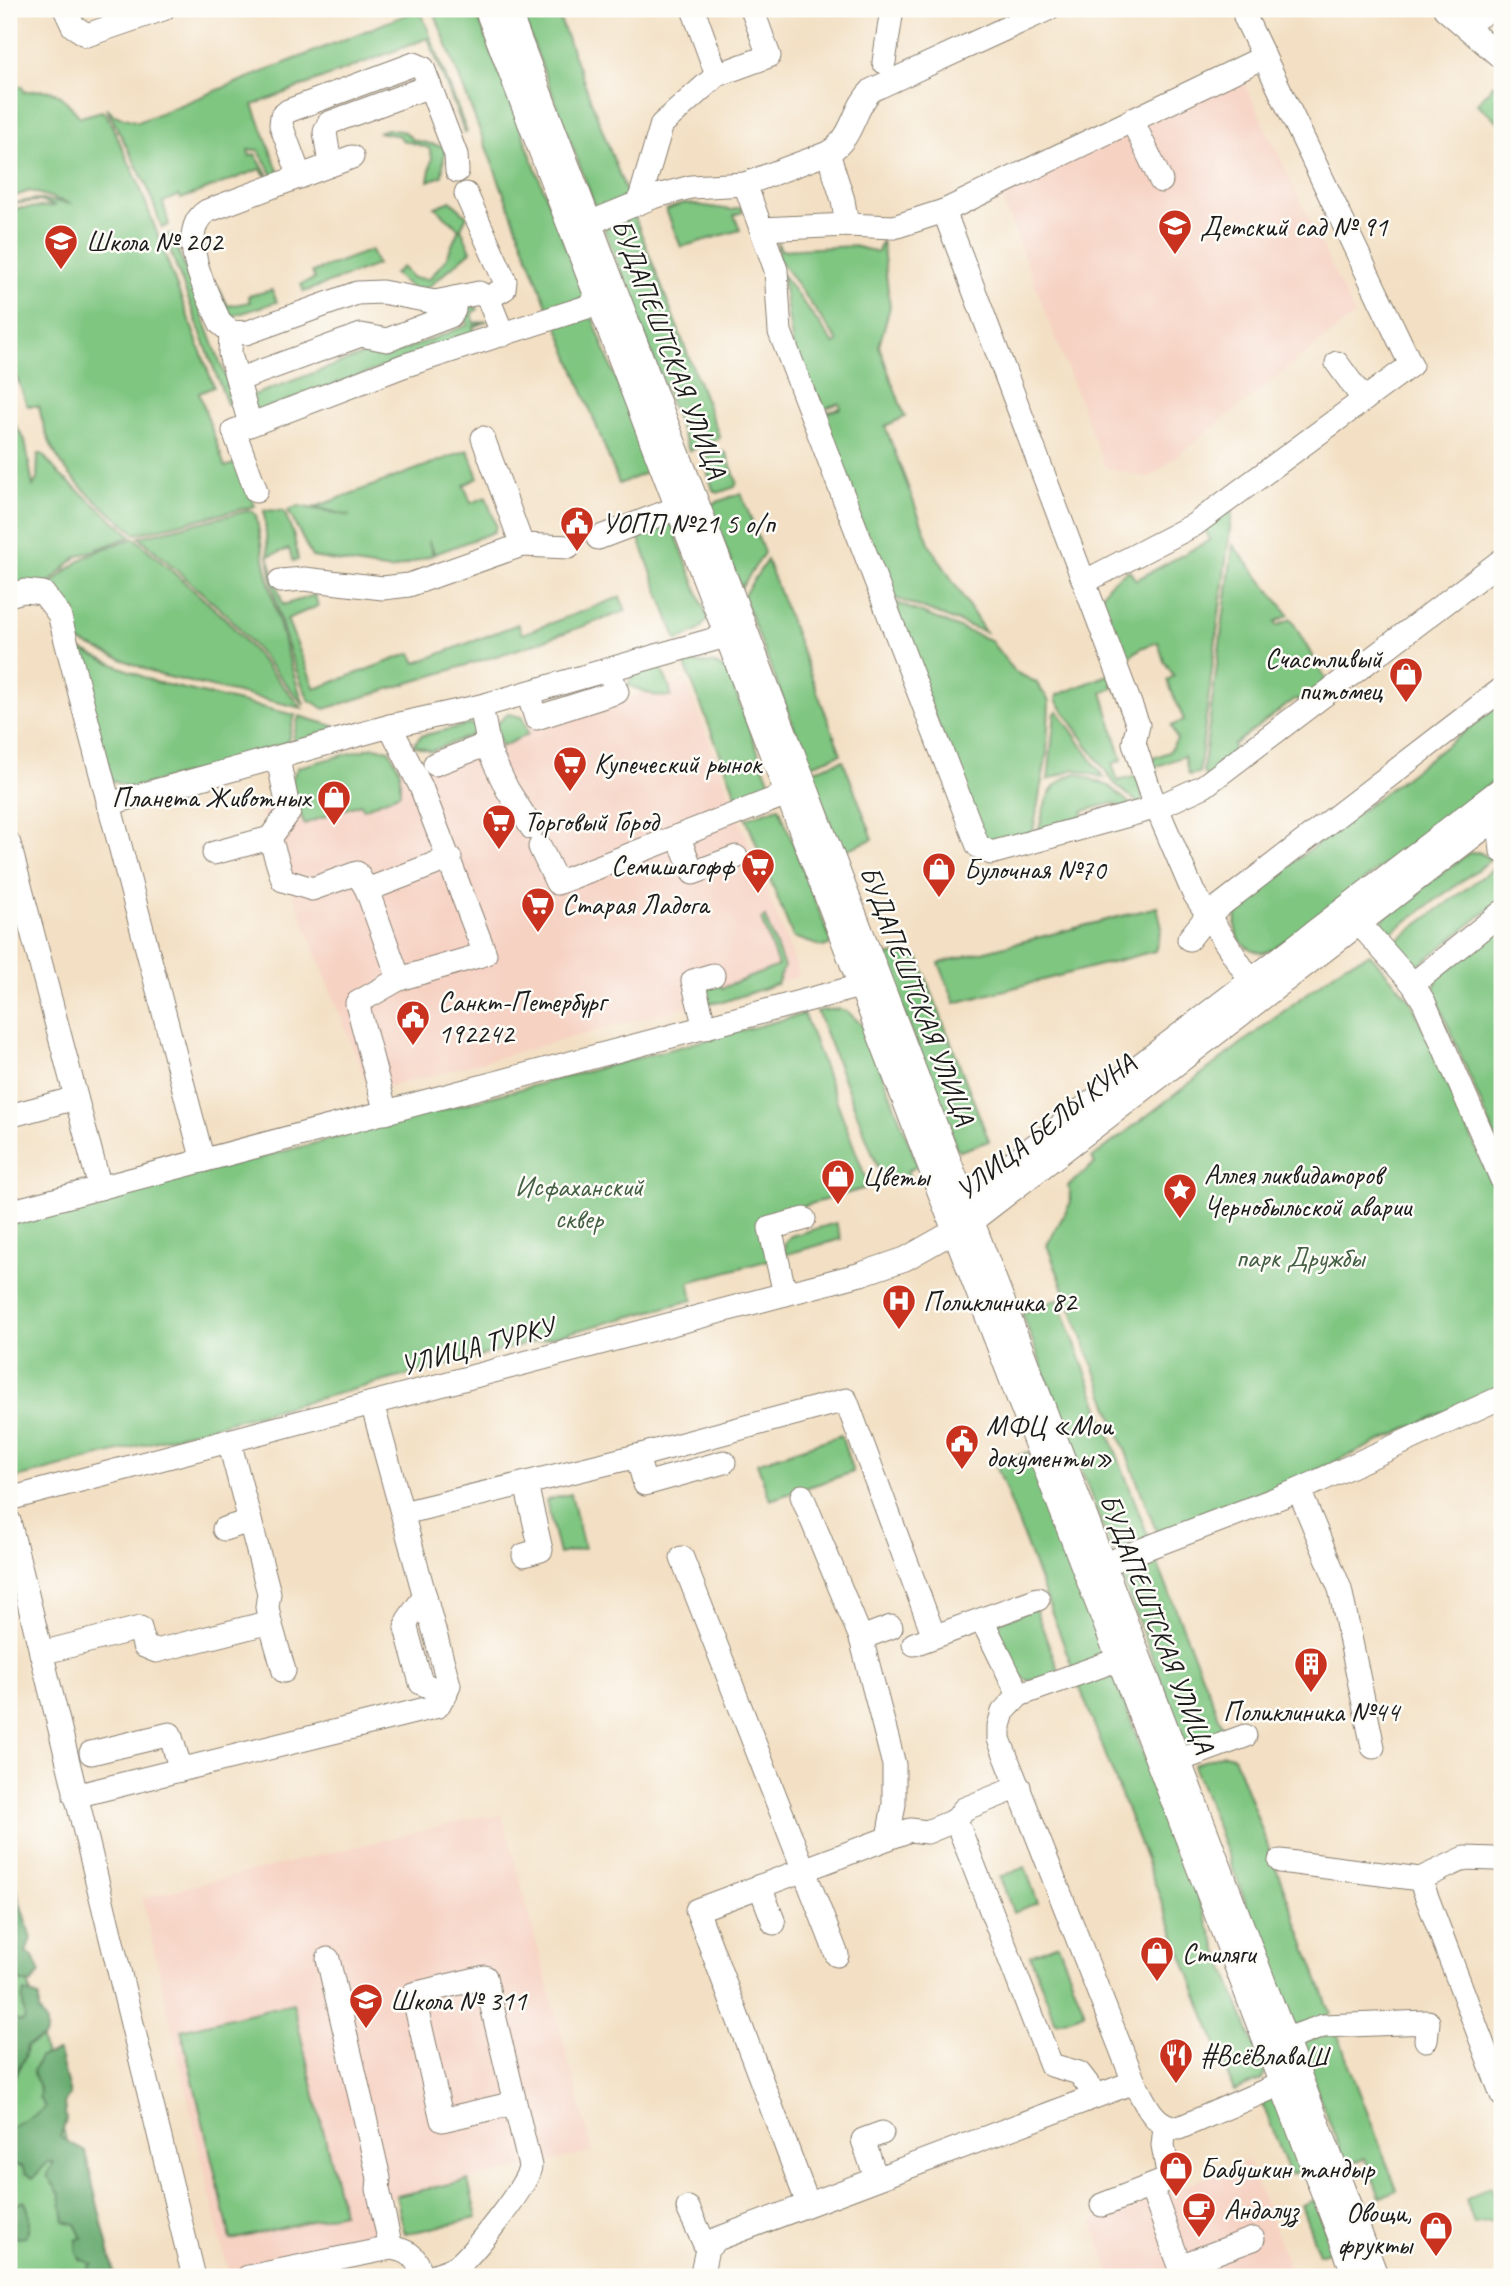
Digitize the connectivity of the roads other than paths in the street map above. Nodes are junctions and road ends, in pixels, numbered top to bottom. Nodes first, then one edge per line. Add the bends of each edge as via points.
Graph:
1 (65, 9) edge
2 (486, 9) edge
3 (508, 9) edge
4 (693, 9) edge
5 (752, 9) edge
6 (891, 9) edge
7 (1048, 9) edge
8 (1445, 9) edge
9 (1492, 9) edge
10 (150, 11) edge
11 (1245, 17) dead end
12 (1464, 25) junction
13 (1264, 57) junction
14 (1502, 58) edge
15 (884, 62) dead end
16 (717, 75) junction
17 (430, 86) junction
18 (1132, 120) junction
19 (828, 153) junction
20 (457, 171) dead end
21 (300, 177) junction
22 (1161, 181) dead end
23 (746, 184) junction
24 (466, 194) dead end
25 (639, 202) junction
26 (944, 211) junction
27 (846, 225) junction
28 (581, 227) junction
29 (762, 229) junction
30 (454, 298) junction
31 (488, 298) junction
32 (609, 300) junction
33 (232, 332) junction
34 (503, 335) junction
35 (1336, 363) dead end
36 (240, 379) junction
37 (1364, 400) junction
38 (250, 425) junction
39 (483, 438) dead end
40 (256, 491) dead end
41 (687, 504) junction
42 (598, 538) dead end
43 (522, 545) junction
44 (569, 547) dead end
45 (1502, 560) edge
46 (280, 581) dead end
47 (1086, 581) junction
48 (9, 595) edge
49 (737, 633) junction
50 (1502, 689) edge
51 (481, 706) junction
52 (390, 726) junction
53 (488, 744) junction
54 (278, 759) junction
55 (435, 764) dead end
56 (797, 790) junction
57 (1500, 801) edge
58 (108, 804) junction
59 (1158, 807) junction
60 (1502, 821) edge
61 (678, 836) junction
62 (270, 838) junction
63 (9, 844) edge
64 (1502, 851) edge
65 (214, 853) dead end
66 (450, 858) junction
67 (736, 858) dead end
68 (367, 891) junction
69 (1502, 912) edge
70 (1208, 915) junction
71 (1352, 916) junction
72 (1189, 939) dead end
73 (713, 975) dead end
74 (399, 979) junction
75 (871, 983) junction
76 (1413, 984) junction
77 (1256, 989) junction
78 (705, 1028) junction
79 (76, 1098) junction
80 (386, 1113) junction
81 (9, 1116) edge
82 (203, 1161) junction
83 (1502, 1180) edge
84 (100, 1188) junction
85 (9, 1212) edge
86 (964, 1218) junction
87 (804, 1219) dead end
88 (785, 1294) junction
89 (372, 1403) junction
90 (1500, 1406) edge
91 (229, 1441) junction
92 (637, 1456) junction
93 (724, 1462) dead end
94 (526, 1484) junction
95 (1299, 1490) junction
96 (802, 1496) dead end
97 (9, 1499) edge
98 (402, 1513) junction
99 (9, 1521) edge
100 (250, 1521) junction
101 (224, 1529) dead end
102 (524, 1555) dead end
103 (682, 1558) dead end
104 (1094, 1568) junction
105 (1038, 1598) dead end
106 (982, 1620) junction
107 (270, 1622) junction
108 (891, 1627) dead end
109 (861, 1638) junction
110 (41, 1653) junction
111 (1128, 1656) junction
112 (284, 1671) dead end
113 (1019, 1695) junction
114 (1245, 1736) dead end
115 (1373, 1747) dead end
116 (91, 1753) dead end
117 (1169, 1764) junction
118 (181, 1770) junction
119 (1019, 1787) junction
120 (75, 1796) junction
121 (956, 1820) junction
122 (887, 1838) junction
123 (1495, 1859) dead end
124 (1280, 1861) dead end
125 (802, 1870) junction
126 (1420, 1879) junction
127 (761, 1886) junction
128 (774, 1923) dead end
129 (836, 1955) dead end
130 (328, 1959) dead end
131 (1426, 2039) dead end
132 (1492, 2041) edge
133 (1276, 2043) junction
134 (1290, 2080) junction
135 (1134, 2082) junction
136 (1096, 2095) junction
137 (1502, 2095) edge
138 (514, 2103) junction
139 (1165, 2127) junction
140 (882, 2133) dead end
141 (876, 2178) junction
142 (1151, 2186) junction
143 (808, 2204) junction
144 (1102, 2205) dead end
145 (688, 2208) dead end
146 (1253, 2239) dead end
147 (391, 2248) junction
148 (707, 2249) junction
149 (314, 2270) edge
150 (194, 2277) edge
151 (248, 2277) edge
152 (422, 2277) edge
153 (430, 2277) edge
154 (701, 2277) edge
155 (1355, 2277) edge
156 (1377, 2277) edge

1 - 10 street via 74,26 87,34
2 - 28 street, БУДАПЕШТСКАЯ УЛИЦА
3 - 28 street, БУДАПЕШТСКАЯ УЛИЦА
4 - 16 street
5 - 16 street via 769,56
6 - 15 street
7 - 19 street via 872,90 841,146
8 - 12 street
9 - 12 street
11 - 13 street
12 - 14 street
13 - 18 street
13 - 37 street via 1411,365
16 - 25 street via 662,124
17 - 20 street via 456,155
17 - 21 street via 329,123 325,132 341,161
17 - 21 street via 423,68 414,64 288,111 281,125
18 - 22 street
18 - 26 street
19 - 23 street
19 - 27 street
21 - 33 street via 207,211 196,220 193,252 221,324
23 - 25 street via 691,187
23 - 29 street
24 - 31 street via 505,281 504,289
25 - 28 street
26 - 27 street via 894,227
26 - 47 street
27 - 29 street
28 - 32 street, БУДАПЕШТСКАЯ УЛИЦА
29 - 59 street via 776,270 780,332 978,846 991,853
30 - 31 street via 479,293
30 - 33 street via 420,302 382,292 357,293 246,333
30 - 36 street via 450,316 400,335 381,340 361,335
31 - 34 street
32 - 34 street
32 - 41 street, БУДАПЕШТСКАЯ УЛИЦА
33 - 36 street via 230,354
34 - 38 street via 402,366
35 - 37 street
36 - 38 street
37 - 47 street via 1194,525
38 - 40 street via 234,430
39 - 43 street
41 - 42 street
41 - 49 street, БУДАПЕШТСКАЯ УЛИЦА
43 - 44 street
43 - 46 street via 409,585
45 - 59 street via 1204,786
47 - 59 street via 1138,725 1134,743
48 - 58 street via 43,593 59,614
49 - 51 street
49 - 56 street, БУДАПЕШТСКАЯ УЛИЦА
50 - 70 street
51 - 52 street
51 - 53 street
52 - 54 street
52 - 66 street
53 - 55 street
53 - 61 street via 557,883
54 - 58 street
54 - 62 street via 289,812
56 - 61 street
56 - 75 street, БУДАПЕШТСКАЯ УЛИЦА
57 - 71 street, УЛИЦА БЕЛЫ КУНА
58 - 82 street
59 - 70 street via 1193,892
60 - 64 street
61 - 67 street via 693,873
62 - 65 street
62 - 68 street via 283,880 313,889 357,873
63 - 79 street
66 - 68 street
66 - 74 street via 485,954
68 - 74 street
69 - 76 street
70 - 72 street
70 - 77 street
71 - 76 street
71 - 77 street, УЛИЦА БЕЛЫ КУНА
73 - 78 street via 693,981
74 - 80 street via 357,1003
75 - 78 street
75 - 86 street, БУДАПЕШТСКАЯ УЛИЦА
75 - 86 street, БУДАПЕШТСКАЯ УЛИЦА
76 - 83 street
77 - 86 street, УЛИЦА БЕЛЫ КУНА
78 - 80 street
79 - 81 street
79 - 84 street
80 - 82 street
82 - 84 street
84 - 85 street
86 - 88 street, УЛИЦА ТУРКУ via 885,1266
86 - 104 street, БУДАПЕШТСКАЯ УЛИЦА
87 - 88 street via 770,1228
88 - 89 street, УЛИЦА ТУРКУ
89 - 91 street, УЛИЦА ТУРКУ
89 - 98 street
90 - 95 street
91 - 97 street, УЛИЦА ТУРКУ
91 - 100 street
92 - 93 street via 645,1484
92 - 94 street
92 - 106 street via 846,1400 924,1640
94 - 98 street
94 - 102 street via 541,1550
95 - 104 street
95 - 115 street via 1340,1589
96 - 109 street
98 - 118 street via 449,1685 438,1706 228,1749
99 - 110 street
100 - 101 street
100 - 107 street via 269,1593
103 - 125 street
104 - 111 street, БУДАПЕШТСКАЯ УЛИЦА
105 - 106 street
106 - 113 street
107 - 110 street via 156,1651 144,1646 140,1628
107 - 112 street
108 - 109 street
109 - 122 street via 894,1765 894,1804
110 - 120 street
111 - 113 street
111 - 117 street, БУДАПЕШТСКАЯ УЛИЦА
113 - 119 street via 1003,1713 999,1726 999,1739
114 - 117 street
116 - 118 street via 170,1734
117 - 133 street, БУДАПЕШТСКАЯ УЛИЦА
118 - 120 street
119 - 121 street via 964,1809
119 - 135 street
120 - 150 street
121 - 122 street via 927,1832 910,1830
121 - 136 street via 1051,2064 1079,2073
122 - 125 street
123 - 126 street via 1465,1857
124 - 126 street
125 - 127 street
125 - 129 street
126 - 132 street
127 - 128 street
127 - 143 street via 697,1910
130 - 147 street
131 - 133 street via 1428,2022 1323,2026
132 - 137 street
133 - 134 street, БУДАПЕШТСКАЯ УЛИЦА
134 - 139 street via 1179,2128
134 - 155 street, БУДАПЕШТСКАЯ УЛИЦА
134 - 156 street, БУДАПЕШТСКАЯ УЛИЦА
135 - 136 street
135 - 139 street
136 - 141 street
138 - 138 street via 442,2120 413,1994 485,1977
138 - 153 street via 530,2166 527,2178 459,2265
139 - 142 street via 1169,2179
140 - 141 street via 863,2140
141 - 143 street
142 - 144 street
142 - 146 street via 1180,2266
143 - 148 street via 717,2239
145 - 148 street
147 - 149 street
147 - 152 street via 405,2250 418,2261
148 - 154 street
149 - 151 street

